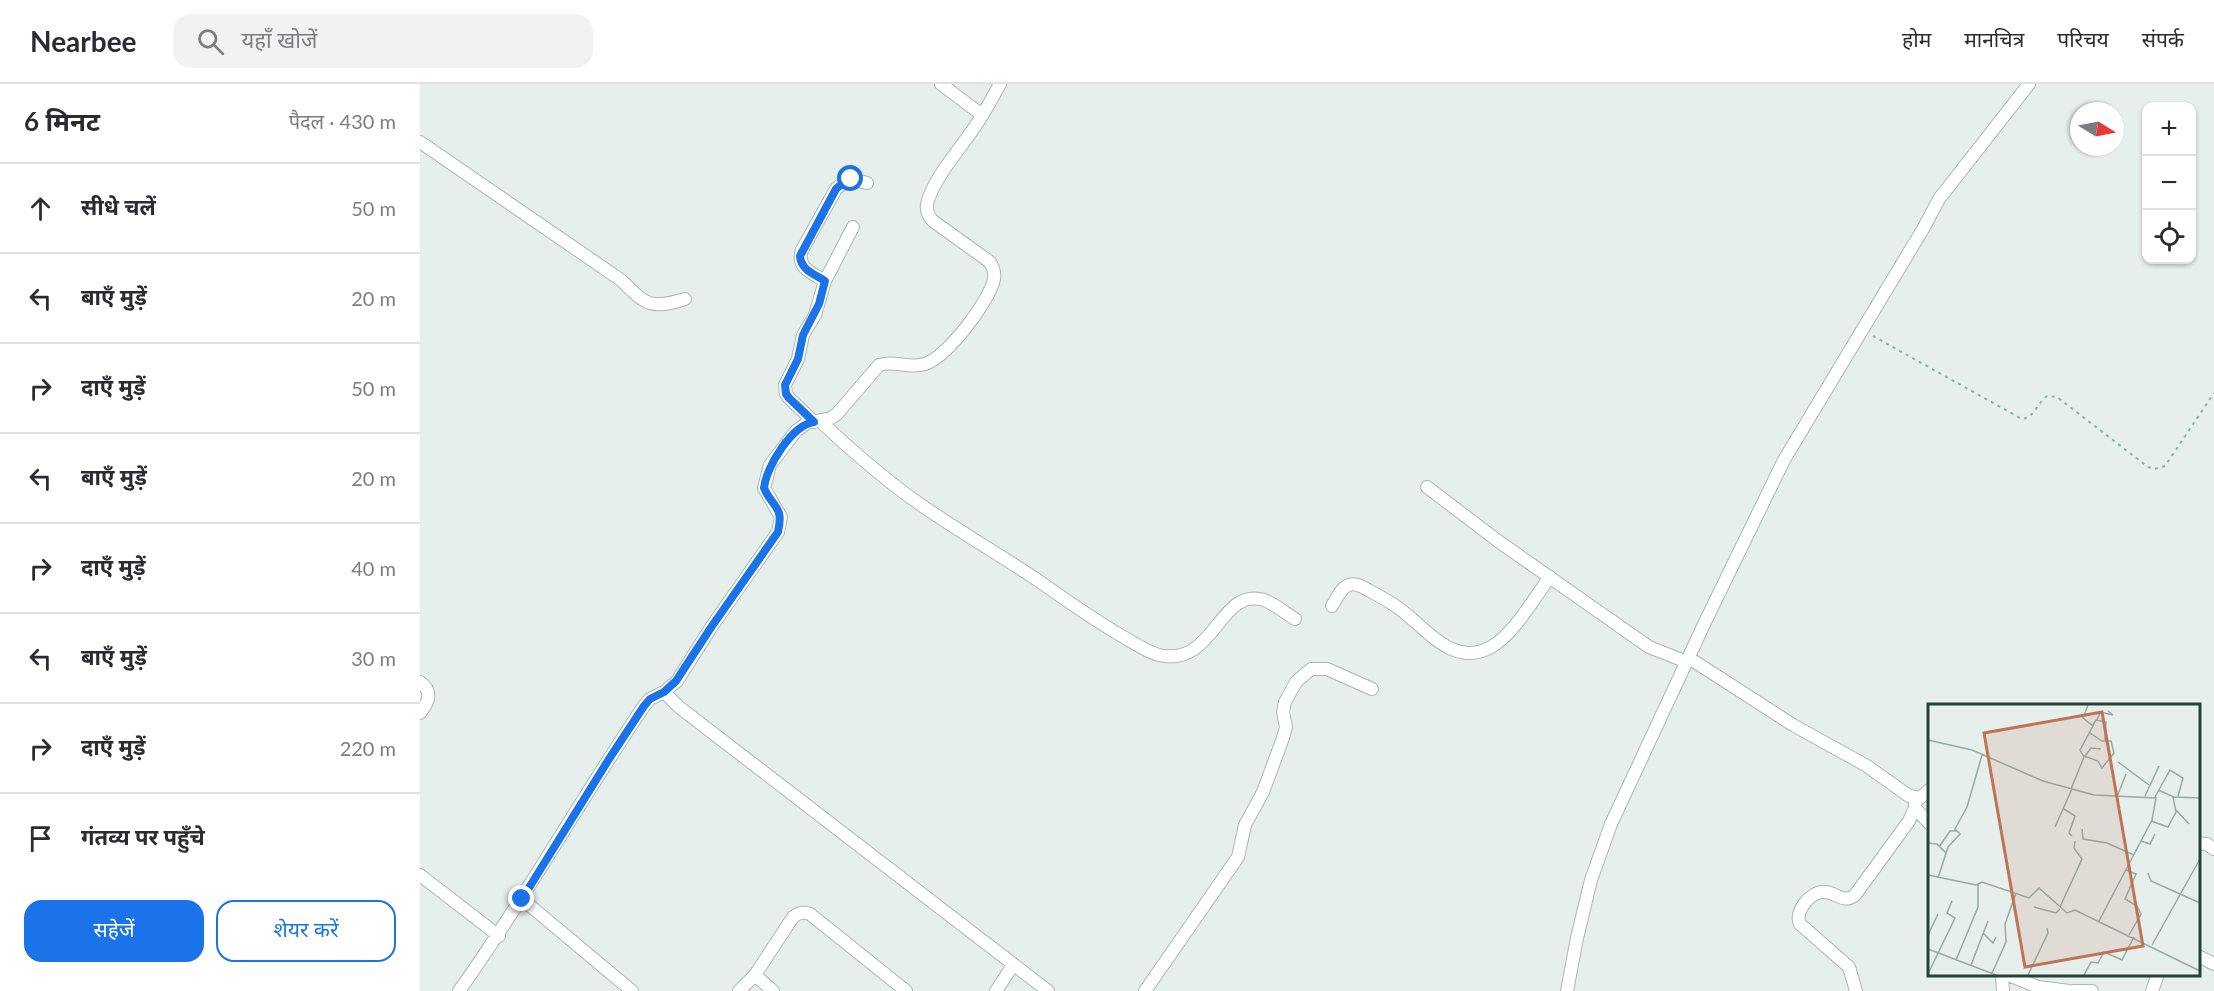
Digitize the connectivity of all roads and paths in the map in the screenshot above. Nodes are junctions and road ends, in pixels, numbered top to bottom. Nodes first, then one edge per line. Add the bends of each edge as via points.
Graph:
1 (941, 84) edge
2 (1000, 84) edge
3 (2029, 84) edge
4 (982, 115) junction
5 (420, 142) edge
6 (867, 183) dead end
7 (853, 227) dead end
8 (825, 281) junction
9 (685, 299) dead end
10 (1862, 330) junction
11 (2214, 393) edge
12 (817, 421) junction
13 (1427, 487) dead end
14 (1550, 577) junction
15 (1332, 606) dead end
16 (1295, 619) dead end
17 (1688, 660) junction
18 (420, 682) edge
19 (1372, 689) dead end
20 (664, 692) junction
21 (420, 713) edge
22 (1928, 791) edge
23 (1915, 803) junction
24 (1928, 822) edge
25 (2199, 843) edge
26 (2214, 849) edge
27 (420, 875) edge
28 (522, 899) junction
29 (499, 936) junction
30 (2199, 956) edge
31 (2214, 964) edge
32 (1013, 965) junction
33 (755, 975) junction
34 (2004, 976) edge
35 (2007, 976) edge
36 (2158, 976) edge
37 (459, 991) edge
38 (632, 991) edge
39 (739, 991) edge
40 (772, 991) edge
41 (906, 991) edge
42 (996, 991) edge
43 (1048, 991) edge
44 (1145, 991) edge
45 (1567, 991) edge
46 (1856, 991) edge
47 (2003, 991) edge
48 (2072, 991) edge
49 (2092, 991) edge
50 (2152, 991) edge

1 - 4 street
2 - 4 street
3 - 10 street via 1939,199
4 - 12 street via 938,181 926,209 928,217 990,262 994,279 990,291 959,338 940,356 913,367 879,365 837,414
5 - 9 street via 621,280 643,302 659,306
6 - 8 street via 851,179 836,189 802,250 801,265
7 - 8 street
8 - 12 street via 785,385 789,398
10 - 11 path via 2022,419 2030,417 2042,399 2057,397 2154,469 2165,466
10 - 17 street via 1784,460
12 - 16 street via 920,504 1094,620 1148,651 1161,656 1189,653 1231,607 1243,600 1264,600
12 - 20 street via 796,431 765,477 764,488 781,517 778,532 676,681
13 - 14 street
14 - 15 street via 1509,631 1479,651 1448,648 1399,608 1361,586 1348,585
14 - 17 street via 1649,646
17 - 23 street via 1867,766
17 - 45 street via 1611,824 1591,880
18 - 21 street via 429,693
19 - 44 street via 1327,669 1311,669 1296,682 1285,702 1283,738 1263,792 1245,825 1238,857
20 - 28 street via 644,706
20 - 32 street
22 - 23 street
23 - 24 street
23 - 46 street via 1900,835 1855,895 1843,899 1826,892 1817,894 1802,906 1798,916 1800,924 1849,967
25 - 26 street
27 - 29 street
28 - 29 street
28 - 38 street
29 - 37 street
30 - 31 street
32 - 42 street
32 - 43 street
33 - 39 street
33 - 40 street
33 - 41 street via 794,917 804,912
34 - 47 street
35 - 48 street via 2038,987
36 - 50 street
48 - 49 street

